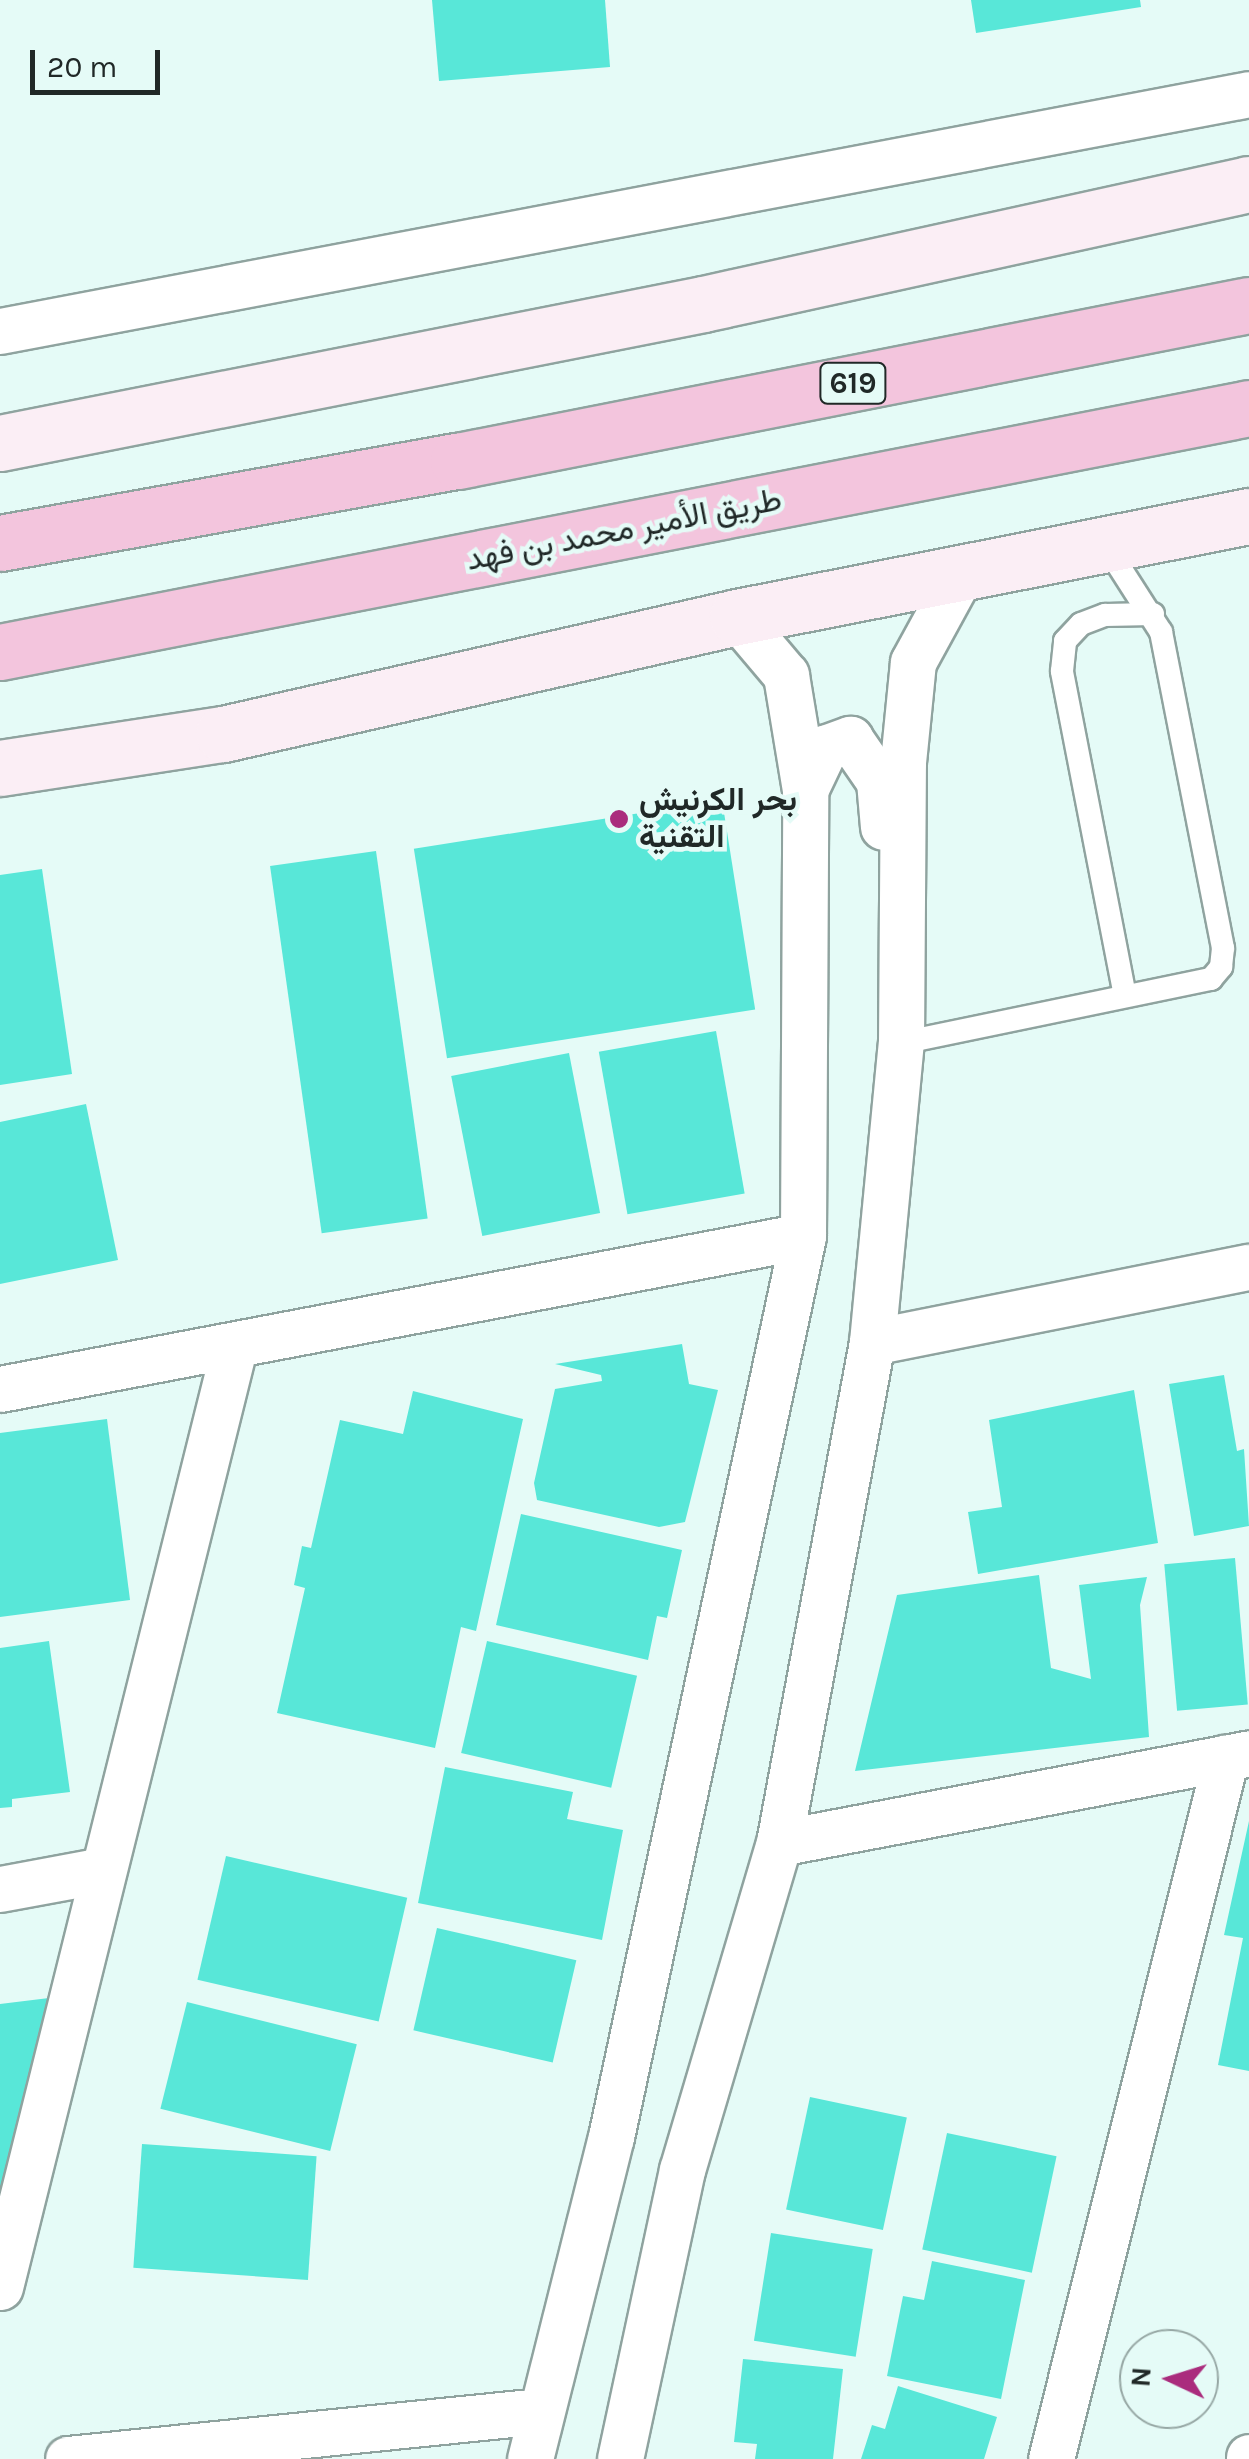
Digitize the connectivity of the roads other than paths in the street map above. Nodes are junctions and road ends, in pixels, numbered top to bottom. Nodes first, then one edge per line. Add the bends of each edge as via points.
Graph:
1 (1249, 94) edge
2 (1249, 184) edge
3 (1249, 305) edge
4 (0, 331) edge
5 (1249, 408) edge
6 (0, 443) edge
7 (1249, 516) edge
8 (0, 543) edge
9 (1104, 543) junction
10 (962, 572) junction
11 (1153, 614) junction
12 (737, 618) junction
13 (0, 652) edge
14 (0, 768) edge
15 (805, 790) junction
16 (1125, 996) junction
17 (900, 1044) junction
18 (802, 1236) junction
19 (1249, 1267) edge
20 (872, 1342) junction
21 (234, 1348) junction
22 (0, 1390) edge
23 (1238, 1755) edge
24 (779, 1842) junction
25 (104, 1870) junction
26 (0, 1889) edge
27 (0, 2287) edge
28 (540, 2411) junction
29 (68, 2459) edge
30 (530, 2459) edge
31 (620, 2459) edge
32 (1051, 2459) edge

1 - 4 street
2 - 6 main road via 703,304
3 - 8 highway, 619 via 458,461
5 - 13 highway, طريق الأمير محمد بن فهد
7 - 9 main road
9 - 10 main road
9 - 11 lane
10 - 12 main road
10 - 17 street via 913,662 904,762
11 - 16 lane via 1105,615 1081,624 1065,641 1062,671
11 - 16 lane via 1223,948 1211,979
12 - 14 main road via 223,734
12 - 15 street via 786,675
15 - 17 street via 825,748 850,739 879,781
15 - 18 street
16 - 17 lane
17 - 20 street
18 - 21 street
18 - 28 street via 611,2136
19 - 20 street
20 - 24 street
21 - 22 street
21 - 25 street
23 - 24 street
23 - 32 street
24 - 31 street via 682,2170
25 - 26 street
25 - 27 street
28 - 29 street
28 - 30 street

